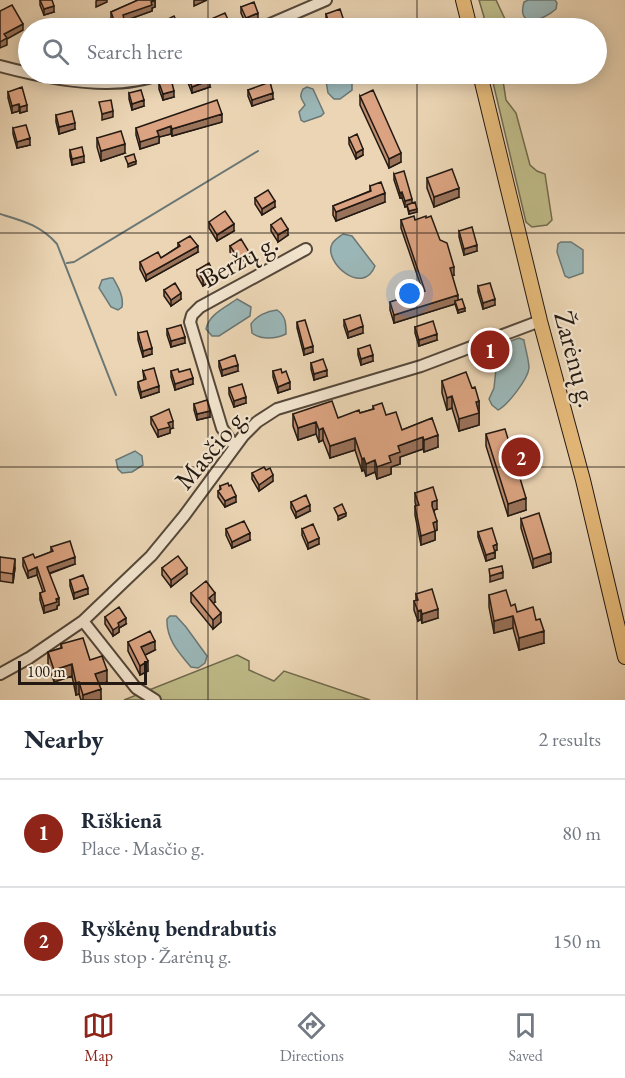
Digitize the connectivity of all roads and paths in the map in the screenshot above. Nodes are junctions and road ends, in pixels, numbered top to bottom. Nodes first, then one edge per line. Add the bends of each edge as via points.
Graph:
1 (326, 0) edge
2 (463, 0) edge
3 (284, 18) edge
4 (468, 18) edge
5 (0, 66) edge
6 (18, 71) edge
7 (482, 84) edge
8 (306, 249) dead end
9 (540, 321) junction
10 (235, 447) junction
11 (83, 621) junction
12 (625, 657) edge
13 (0, 674) edge
14 (155, 700) edge

1 - 3 street
2 - 4 main road
5 - 6 street
7 - 9 main road, Žarėnų g.
8 - 10 street, Beržų g. via 192,315 190,322 222,428
9 - 10 street, Masčio g. via 421,366 277,409 257,422
9 - 12 main road, Žarėnų g.
10 - 11 street, Masčio g. via 151,556
11 - 13 street, Masčio g.
11 - 14 street via 136,688

